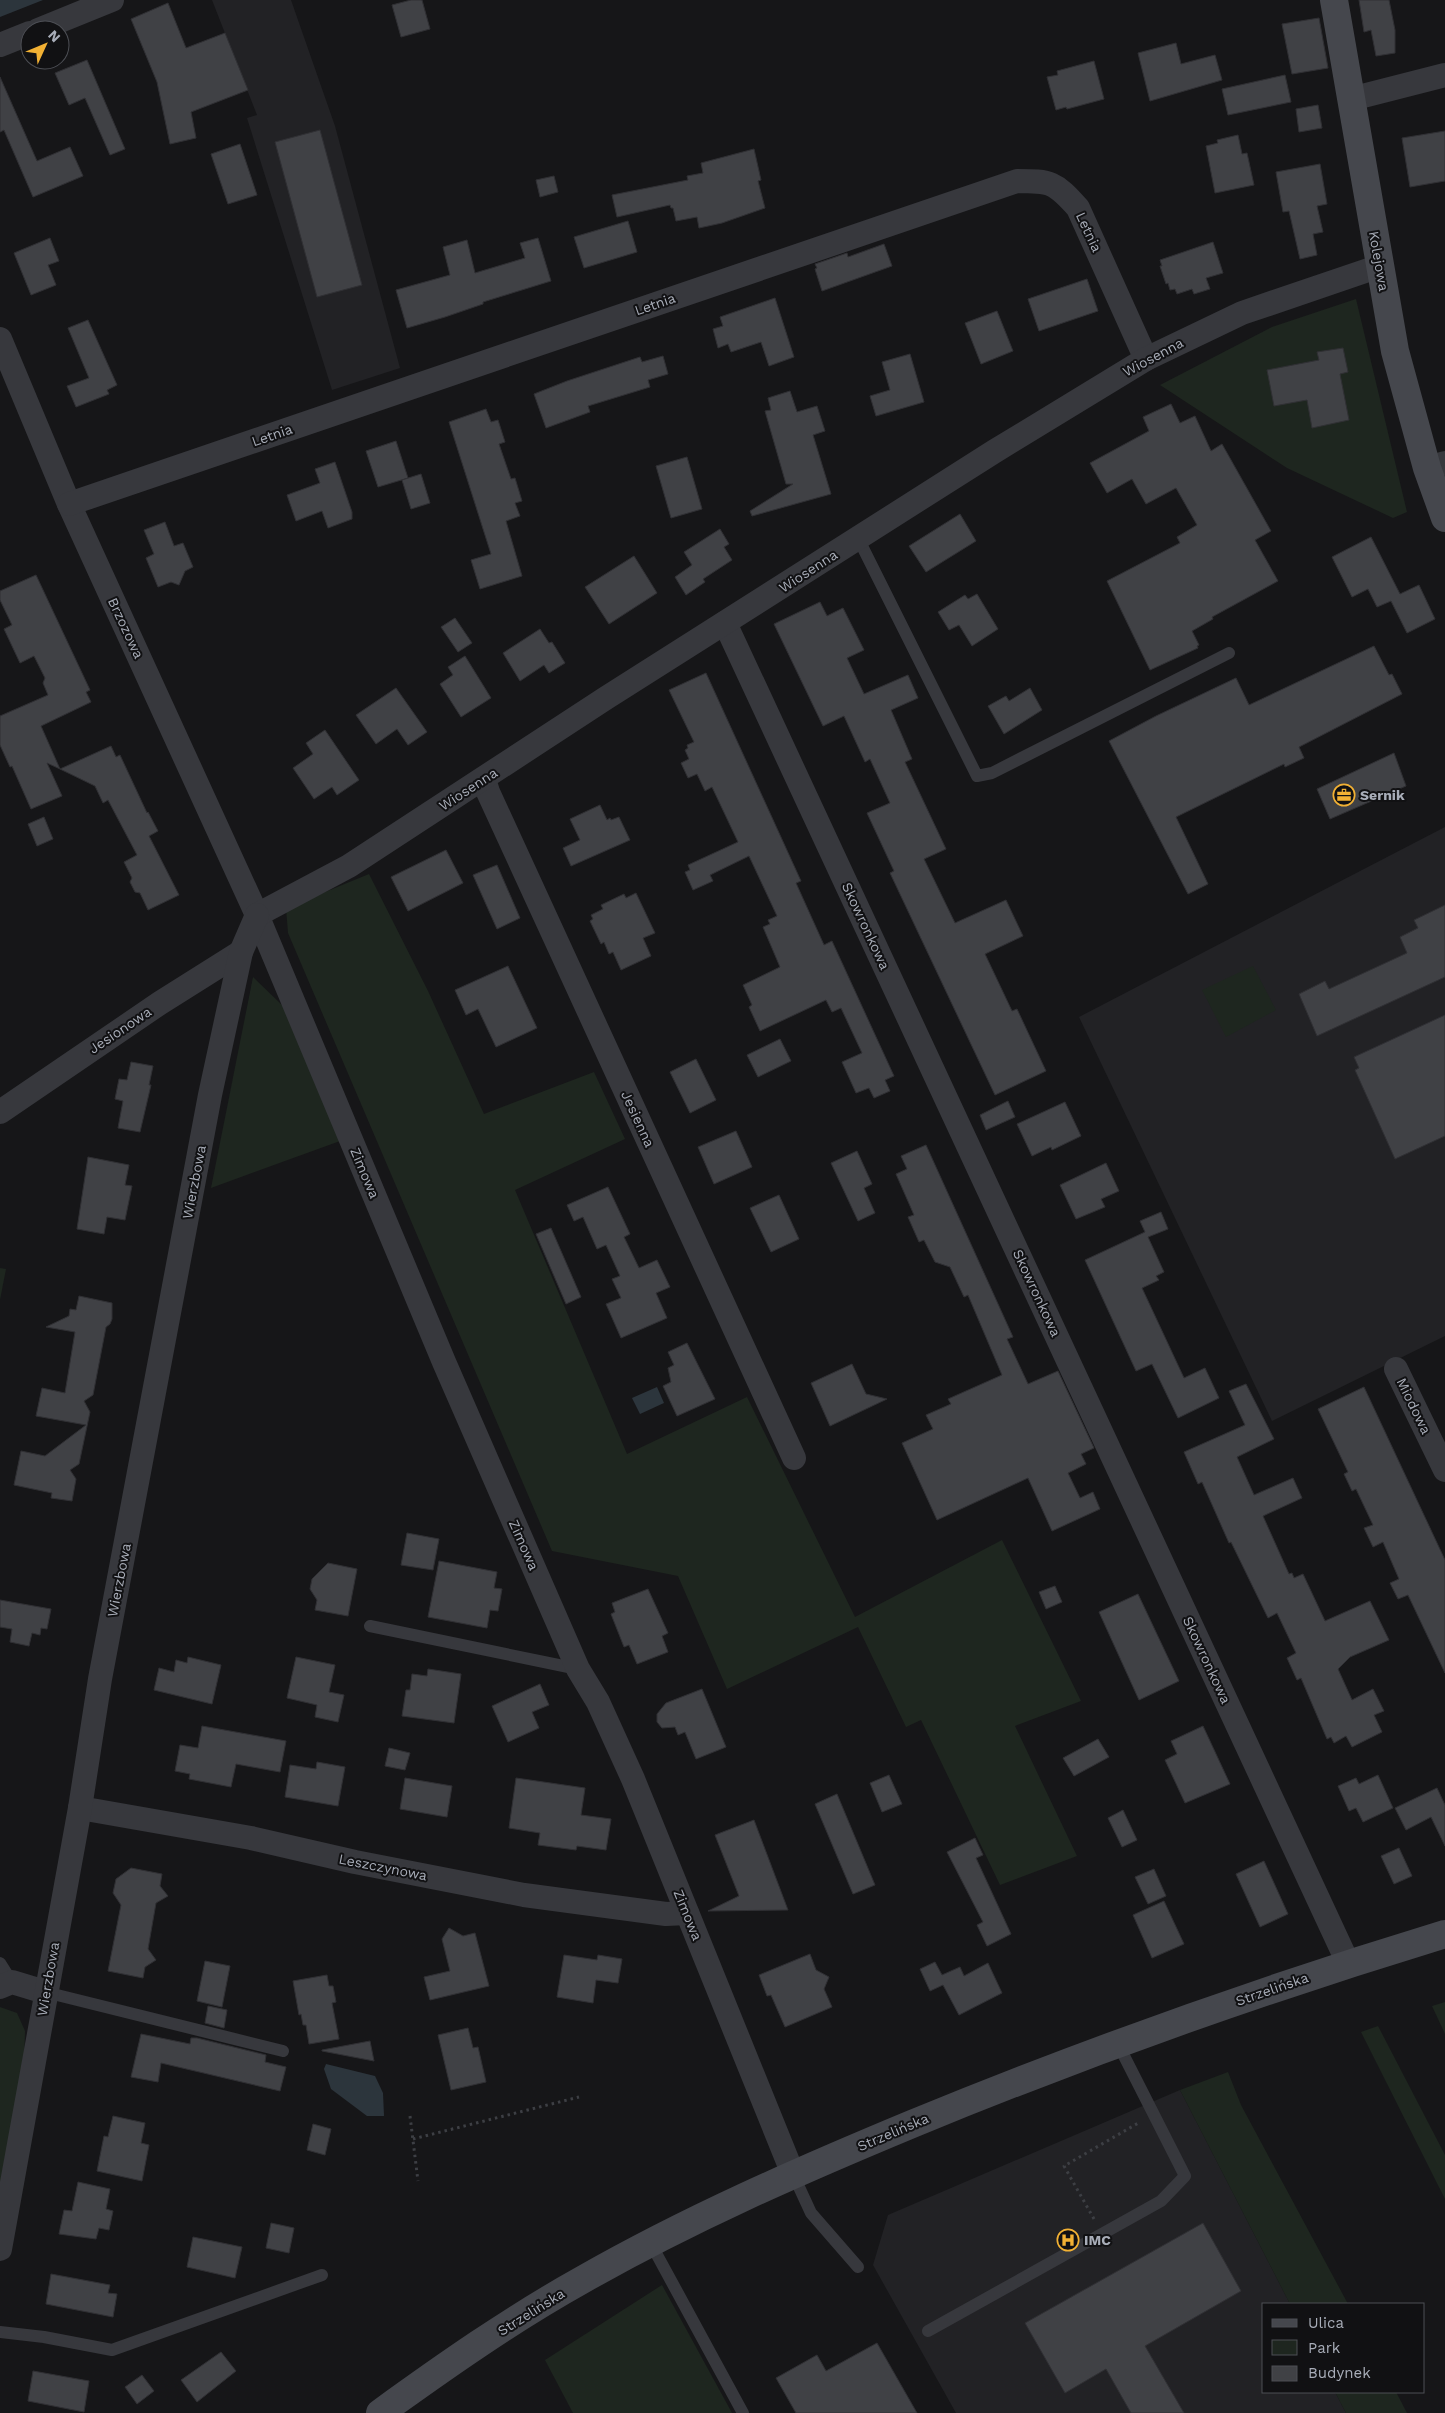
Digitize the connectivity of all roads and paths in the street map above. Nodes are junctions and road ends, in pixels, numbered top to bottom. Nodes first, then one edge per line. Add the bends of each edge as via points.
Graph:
1 (112, 0) edge
2 (1334, 0) edge
3 (78, 6) edge
4 (55, 20) edge
5 (20, 37) edge
6 (0, 45) edge
7 (1445, 75) edge
8 (1351, 99) junction
9 (1380, 266) junction
10 (0, 339) edge
11 (1146, 358) junction
12 (1436, 465) edge
13 (69, 504) junction
14 (1445, 518) edge
15 (858, 538) junction
16 (726, 623) junction
17 (1229, 653) dead end
18 (484, 779) junction
19 (257, 915) junction
20 (241, 952) junction
21 (0, 1112) edge
22 (1396, 1369) dead end
23 (794, 1458) dead end
24 (1445, 1470) edge
25 (370, 1626) dead end
26 (578, 1669) junction
27 (80, 1808) junction
28 (687, 1913) junction
29 (1445, 1934) edge
30 (1348, 1963) junction
31 (4, 1977) edge
32 (45, 1992) junction
33 (1118, 2044) junction
34 (282, 2051) dead end
35 (579, 2096) dead end
36 (1154, 2114) junction
37 (410, 2116) dead end
38 (413, 2139) junction
39 (793, 2174) junction
40 (418, 2181) dead end
41 (1103, 2234) junction
42 (650, 2242) junction
43 (0, 2250) edge
44 (858, 2266) dead end
45 (322, 2275) dead end
46 (928, 2331) dead end
47 (0, 2332) edge
48 (380, 2413) edge
49 (743, 2413) edge

1 - 3 street
2 - 8 main road, Kolejowa
3 - 4 street
5 - 6 street
7 - 8 street
8 - 9 main road, Kolejowa
9 - 11 street, Wiosenna via 1242,312
9 - 12 main road, Kolejowa via 1395,351
10 - 13 street, Brzozowa
11 - 13 street, Letnia via 1078,208 1062,189 1045,181 1016,181
11 - 15 street, Wiosenna
12 - 14 main road, Kolejowa
13 - 19 street, Brzozowa
15 - 16 street, Wiosenna
15 - 17 lane via 977,776 992,773
16 - 18 street, Wiosenna
16 - 30 street, Skowronkowa
18 - 19 street, Wiosenna via 349,866
18 - 23 street, Jesienna
19 - 20 street, Wierzbowa
19 - 26 street, Zimowa via 444,1362
20 - 21 street, Jesionowa
20 - 27 street, Wierzbowa via 208,1105 100,1679
22 - 24 street, Miodowa
25 - 26 lane
26 - 28 street, Zimowa via 598,1702 633,1778
27 - 28 street, Leszczynowa via 251,1838 524,1895 666,1914
27 - 32 street, Wierzbowa
28 - 39 street, Zimowa
29 - 30 main road, Strzelińska
30 - 33 main road, Strzelińska
31 - 32 street
32 - 34 lane
32 - 43 street, Wierzbowa
33 - 36 lane
33 - 39 main road, Strzelińska via 1000,2088
35 - 38 path
36 - 41 lane via 1185,2176 1161,2201
36 - 41 path via 1064,2166
37 - 38 path
38 - 40 path
39 - 42 main road, Strzelińska
39 - 44 lane via 811,2214
41 - 46 lane
42 - 48 main road, Strzelińska via 578,2282
42 - 49 lane
45 - 47 lane via 112,2350

